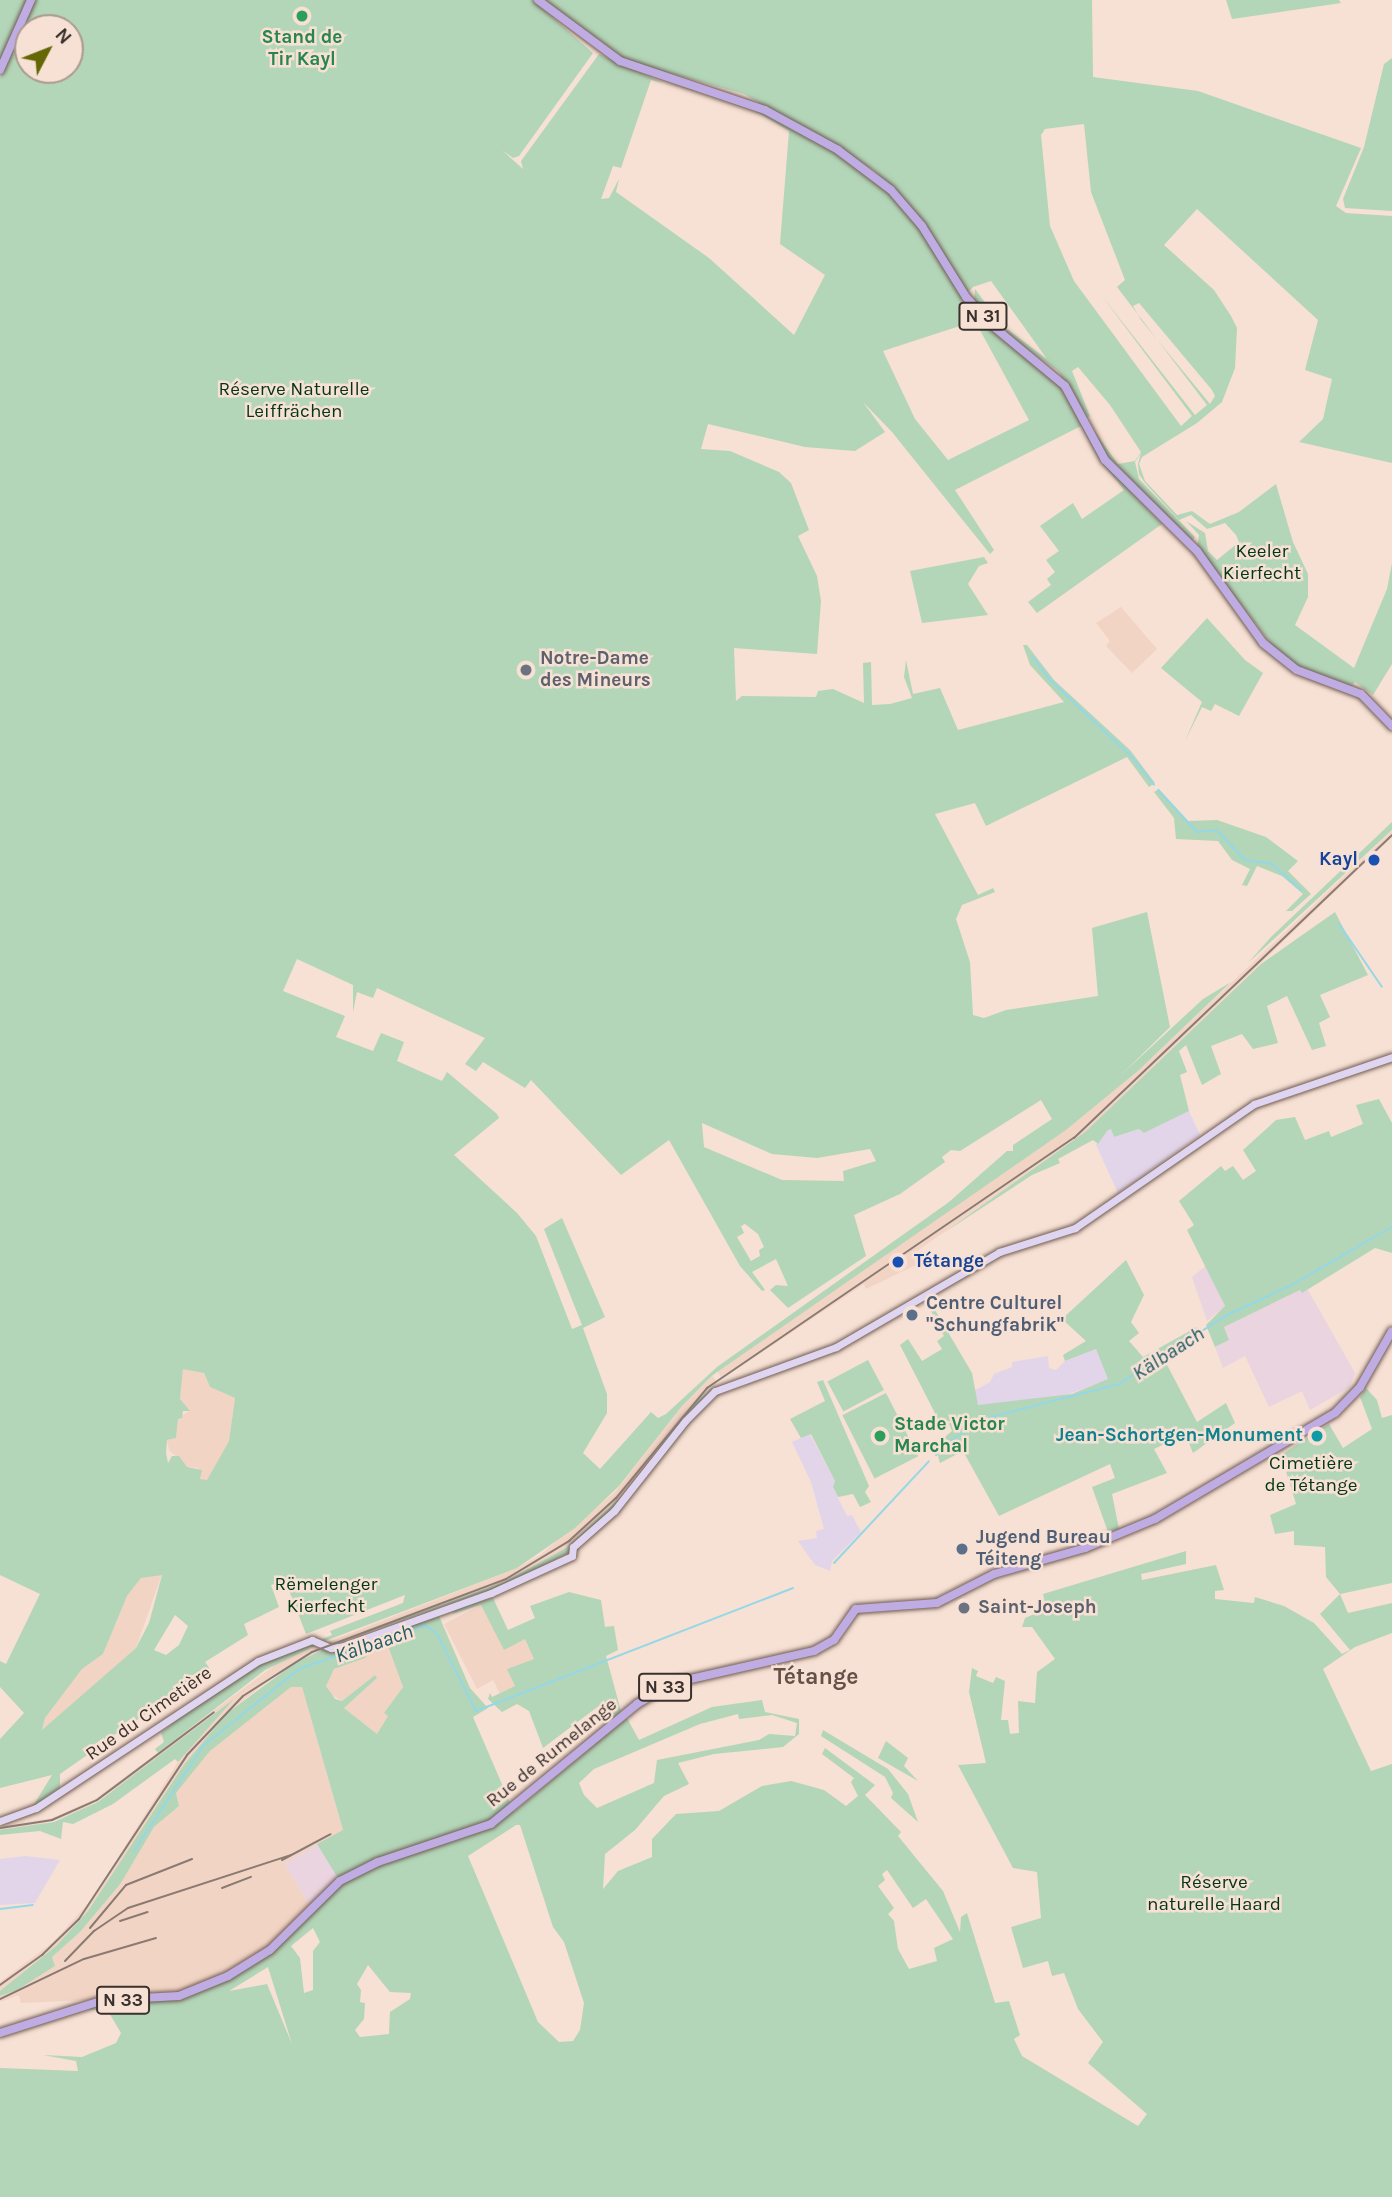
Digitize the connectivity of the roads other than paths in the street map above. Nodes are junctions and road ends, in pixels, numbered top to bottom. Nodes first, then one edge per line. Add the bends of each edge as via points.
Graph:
1 (31, 0) edge
2 (538, 0) edge
3 (0, 71) edge
4 (1392, 726) edge
5 (1392, 1057) edge
6 (1392, 1331) edge
7 (0, 1821) edge
8 (0, 2033) edge

1 - 3 main road
2 - 4 main road, N 31 via 620,61 765,110 838,150 891,190 918,220 966,297 1065,386 1105,460 1198,551 1264,643 1297,670 1361,694
5 - 7 main road, Rue du Cimetière via 1254,1104 1075,1227 984,1260 833,1348 724,1388 685,1420 622,1502 573,1547 572,1556 491,1593 343,1646 331,1648 319,1640 239,1671 36,1808
6 - 8 main road, Rue de Rumelange / N 33 via 1345,1404 1256,1462 1123,1534 994,1574 937,1603 874,1605 849,1616 834,1640 814,1651 691,1677 657,1690 502,1816 464,1836 351,1873 270,1950 205,1987 166,1998 93,2003

